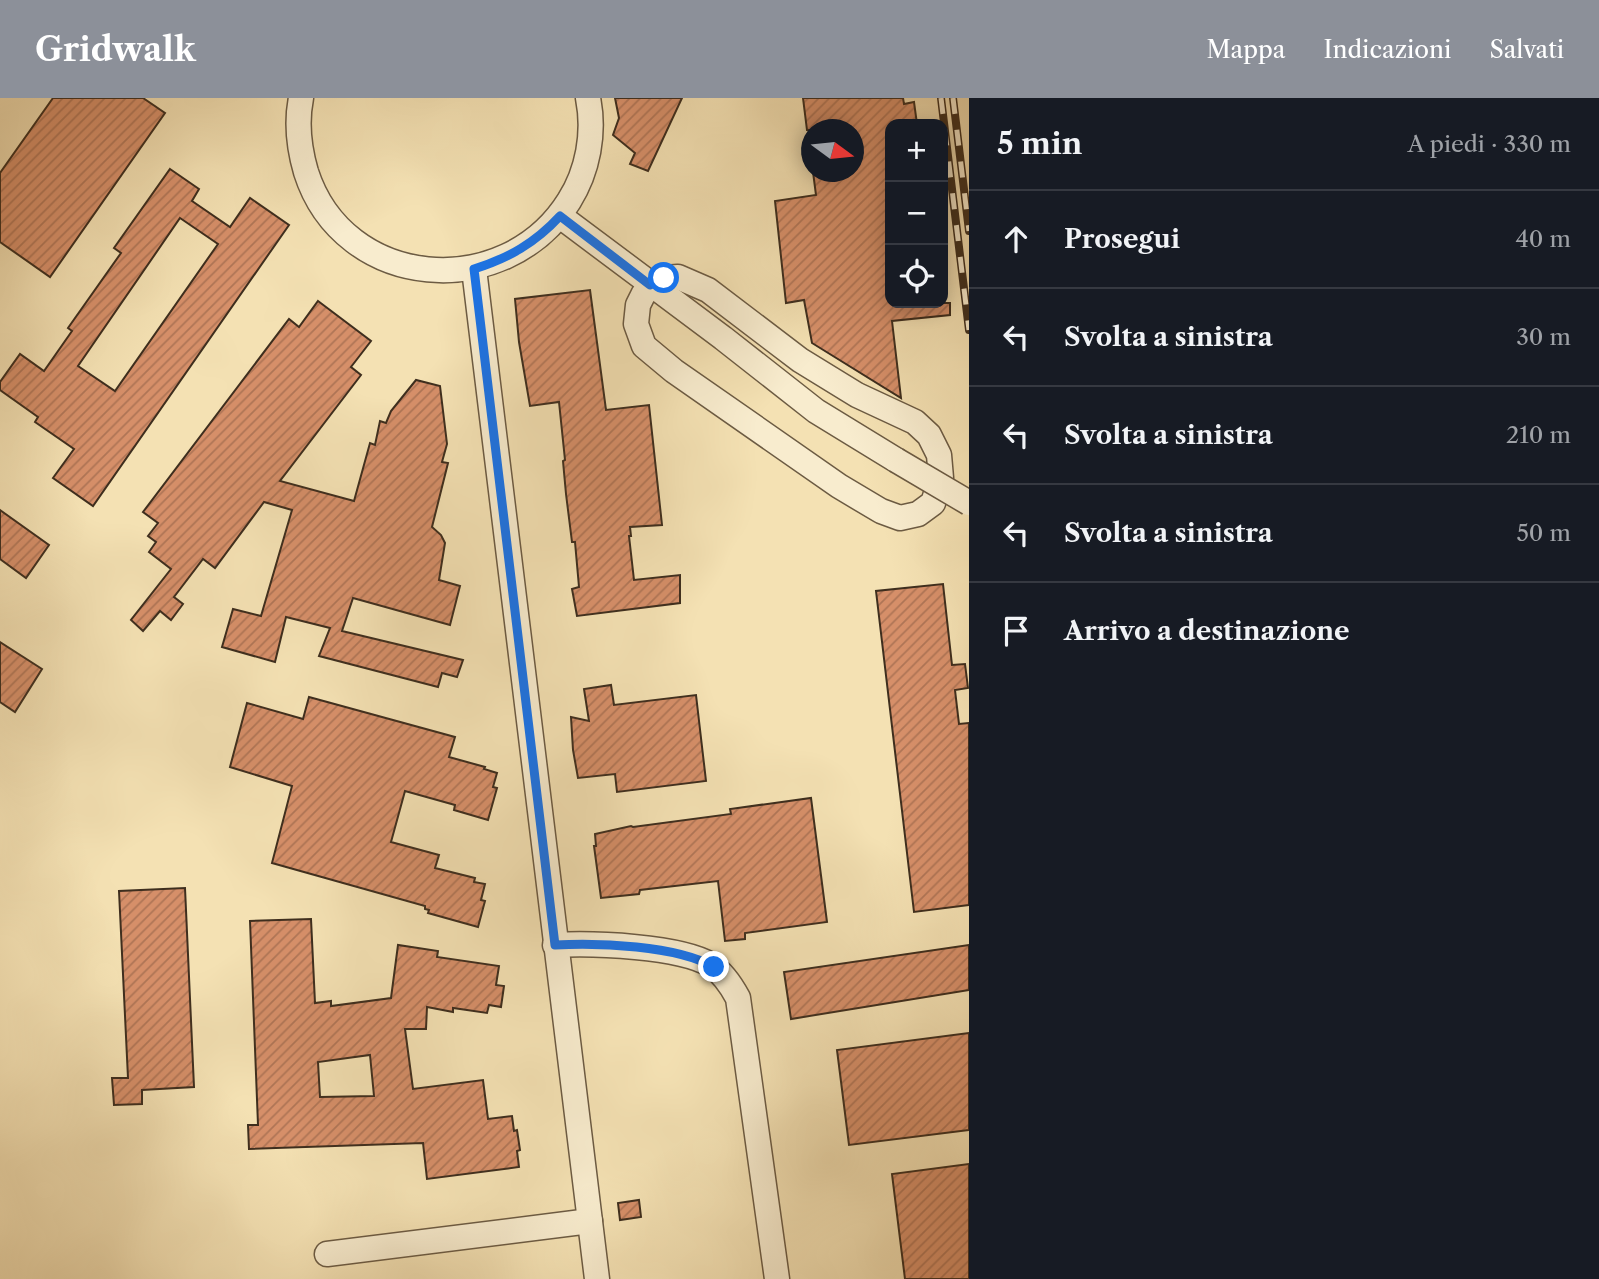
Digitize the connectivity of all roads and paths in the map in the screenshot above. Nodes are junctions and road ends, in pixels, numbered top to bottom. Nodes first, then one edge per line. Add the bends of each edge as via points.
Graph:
1 (301, 98) edge
2 (589, 98) edge
3 (560, 216) junction
4 (474, 269) junction
5 (650, 285) junction
6 (969, 503) edge
7 (555, 945) junction
8 (590, 1222) junction
9 (327, 1254) dead end
10 (597, 1279) edge
11 (777, 1279) edge

1 - 4 street via 301,156 320,203 336,223 375,254 399,264 423,270
2 - 3 street via 591,132 586,162
3 - 4 street via 513,255
3 - 5 street
4 - 7 street
5 - 5 street via 638,305 636,324 644,346 674,371 881,511 900,518 918,514 933,503 942,478 939,455 929,435 915,422 857,395 800,360 708,290 678,277
5 - 6 street, bridge via 816,411
7 - 8 street
7 - 11 street via 682,953 714,967 733,988
8 - 9 street
8 - 10 street

